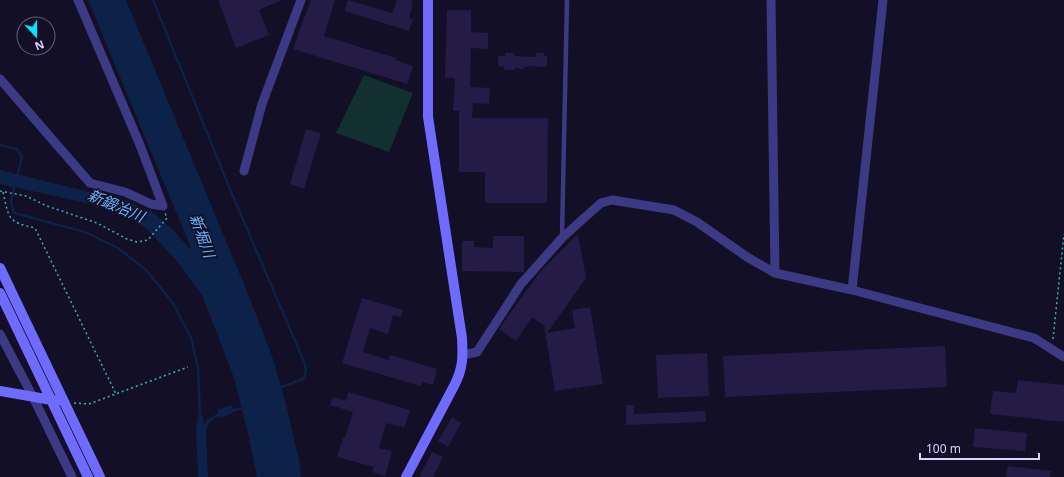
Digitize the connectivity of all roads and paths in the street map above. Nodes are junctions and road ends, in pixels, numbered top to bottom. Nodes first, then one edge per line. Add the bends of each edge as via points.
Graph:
1 (78, 0) edge
2 (301, 0) edge
3 (428, 0) edge
4 (567, 0) edge
5 (771, 0) edge
6 (883, 0) edge
7 (0, 79) edge
8 (244, 171) dead end
9 (0, 191) edge
10 (3, 192) junction
11 (163, 206) junction
12 (1064, 234) edge
13 (562, 238) junction
14 (0, 268) edge
15 (775, 273) junction
16 (852, 290) junction
17 (0, 293) edge
18 (0, 334) edge
19 (1052, 349) junction
20 (463, 355) junction
21 (1064, 358) edge
22 (188, 367) dead end
23 (0, 391) edge
24 (116, 394) junction
25 (33, 397) junction
26 (51, 400) junction
27 (64, 402) junction
28 (72, 477) edge
29 (88, 477) edge
30 (100, 477) edge
31 (406, 477) edge

1 - 11 street via 140,145
2 - 8 street via 262,104
3 - 20 street via 428,117
4 - 13 lane
5 - 15 street
6 - 16 street
7 - 11 street via 90,183
9 - 10 path
10 - 11 path via 26,196 137,242 148,240 167,218
10 - 24 path via 8,216 19,224 35,228
12 - 19 path
13 - 15 street via 601,204 612,200 660,207 674,210 697,222
13 - 20 street via 521,284 477,352
14 - 27 street
15 - 16 street
16 - 19 street via 1034,338
17 - 26 street
18 - 25 street
19 - 21 street
20 - 31 street via 461,371 455,384
22 - 24 path
23 - 25 street
24 - 27 path via 89,404
25 - 26 street
25 - 28 street
26 - 27 street
26 - 29 street
27 - 30 street

